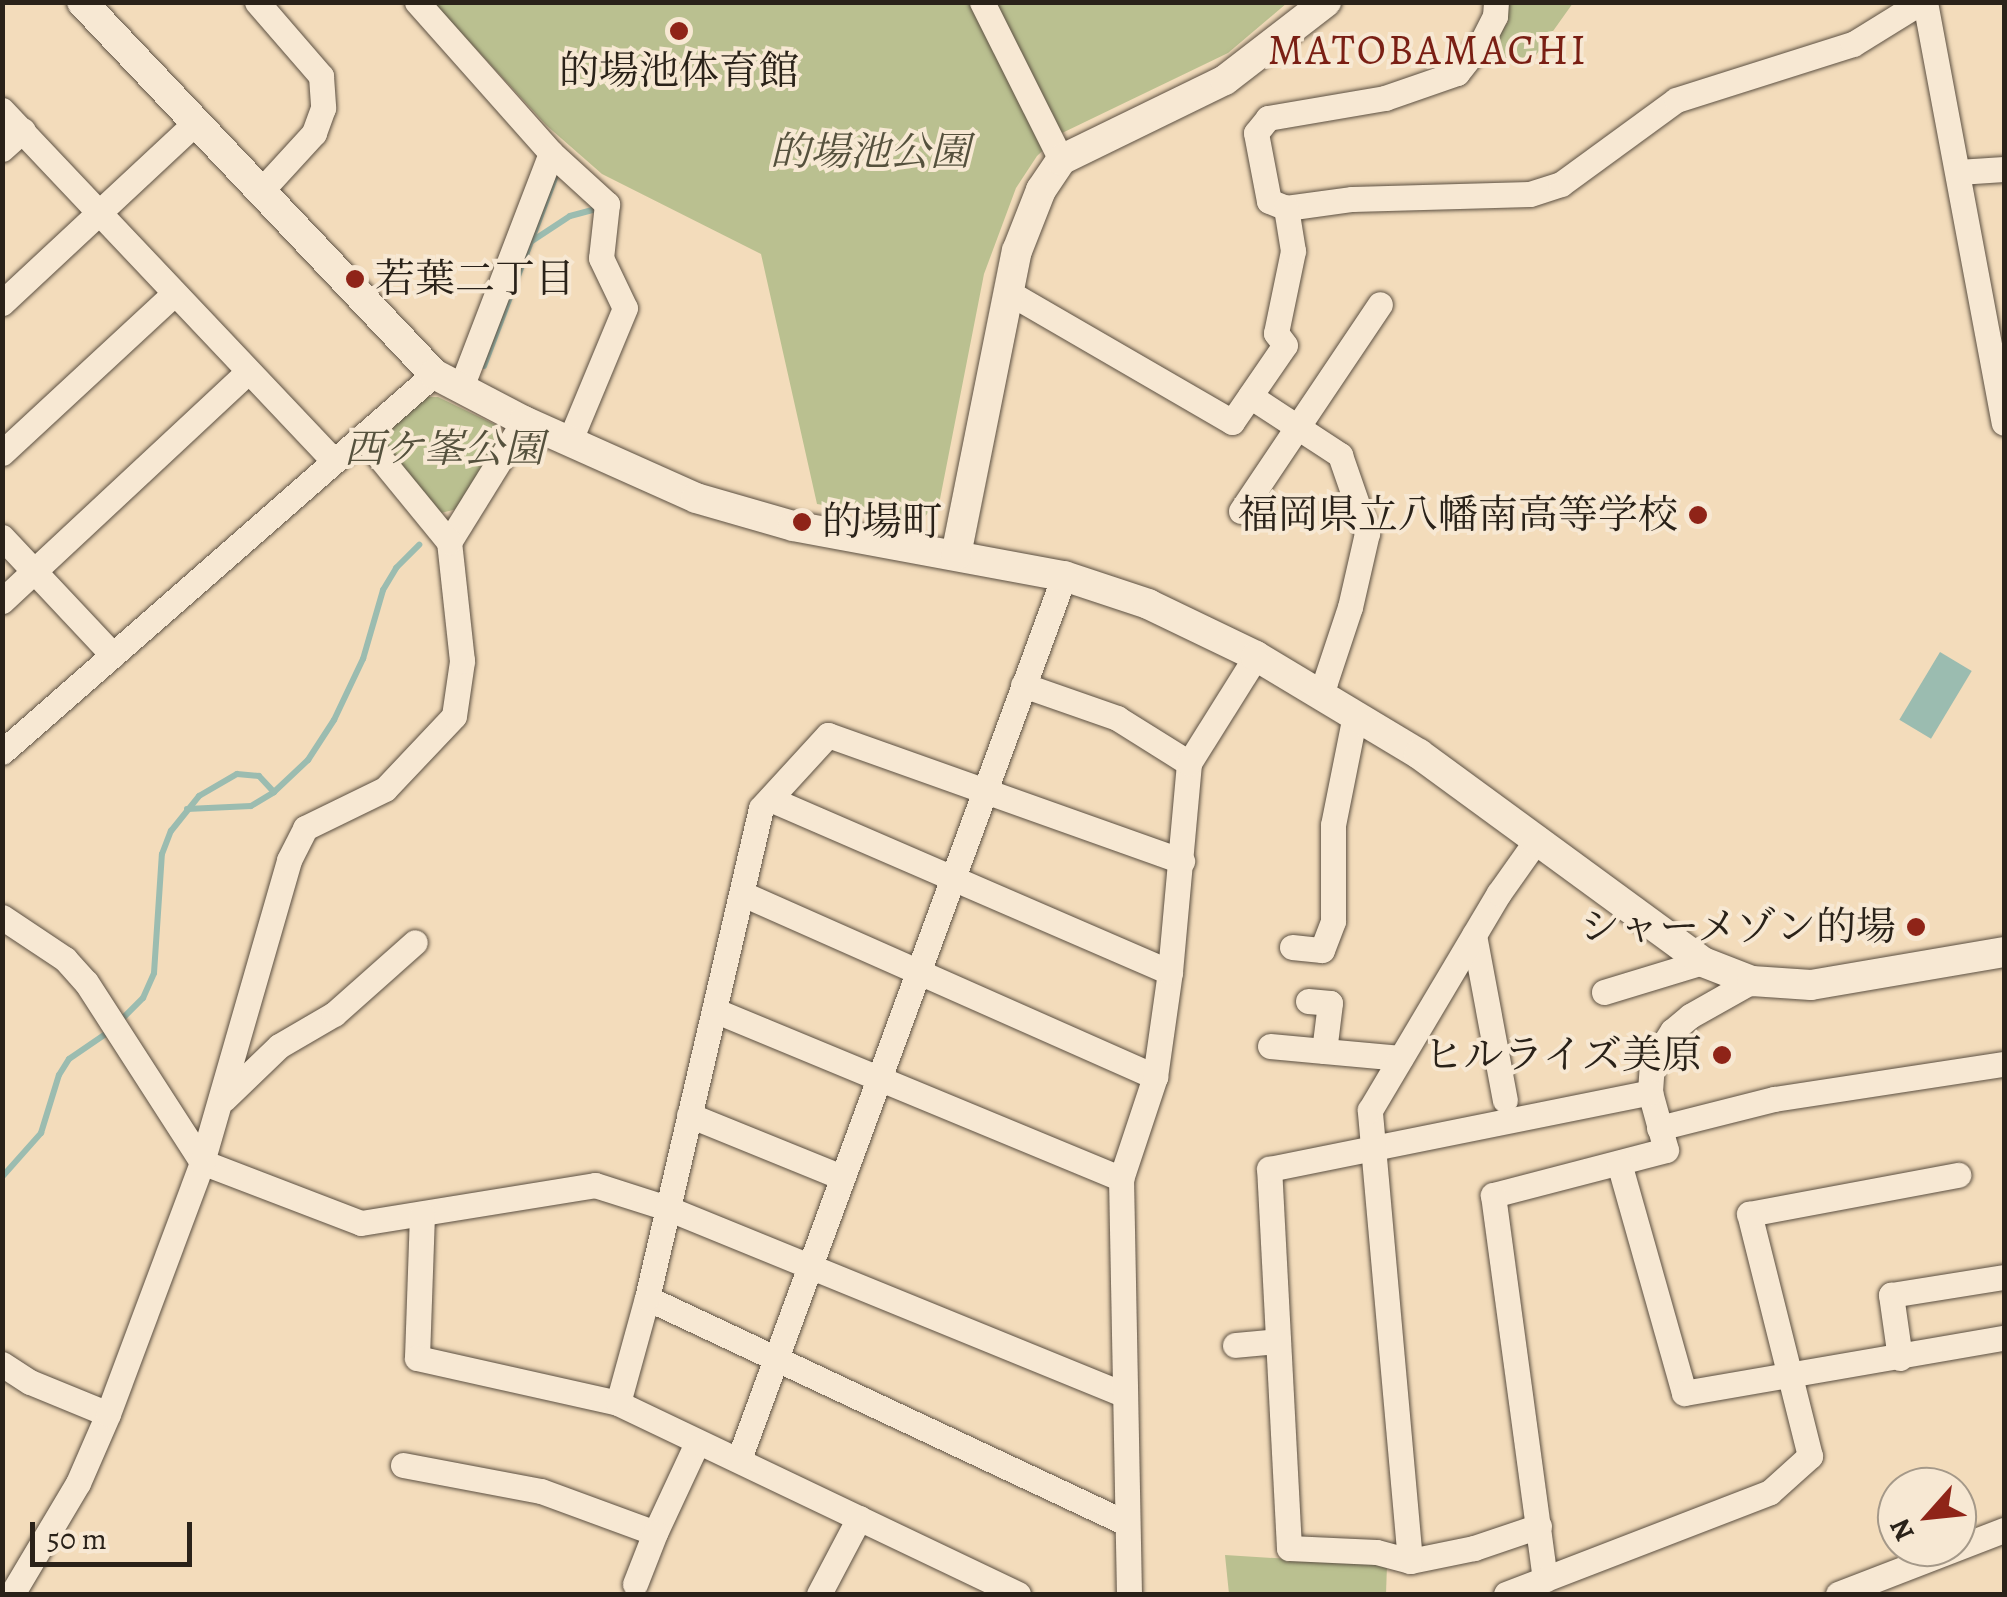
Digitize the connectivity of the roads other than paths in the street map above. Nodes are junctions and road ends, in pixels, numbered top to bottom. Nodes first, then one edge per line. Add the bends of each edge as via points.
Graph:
1 (82, 2) edge
2 (257, 2) edge
3 (416, 2) edge
4 (982, 2) edge
5 (1326, 2) edge
6 (1496, 2) edge
7 (1923, 2) edge
8 (2, 110) edge
9 (194, 124) junction
10 (22, 130) junction
11 (2, 149) edge
12 (551, 153) junction
13 (1061, 160) junction
14 (2004, 169) edge
15 (1958, 172) junction
16 (260, 192) junction
17 (1286, 208) junction
18 (100, 210) junction
19 (1008, 292) junction
20 (174, 294) junction
21 (2, 302) edge
22 (1380, 304) dead end
23 (248, 372) junction
24 (447, 381) junction
25 (1250, 396) junction
26 (524, 421) junction
27 (2004, 423) edge
28 (1298, 426) junction
29 (363, 437) junction
30 (570, 440) junction
31 (2, 453) edge
32 (334, 460) junction
33 (1242, 512) dead end
34 (2, 537) edge
35 (449, 542) junction
36 (956, 555) junction
37 (35, 571) junction
38 (1064, 576) junction
39 (2, 601) edge
40 (113, 655) junction
41 (1256, 656) junction
42 (1023, 685) junction
43 (1316, 693) junction
44 (1355, 715) junction
45 (2, 752) edge
46 (1188, 763) junction
47 (984, 789) junction
48 (770, 799) junction
49 (1538, 838) junction
50 (1182, 862) junction
51 (951, 876) junction
52 (743, 894) junction
53 (2, 917) edge
54 (1474, 935) junction
55 (415, 942) dead end
56 (1292, 948) dead end
57 (2004, 952) edge
58 (1703, 962) junction
59 (918, 970) junction
60 (1170, 972) junction
61 (1752, 981) junction
62 (1604, 992) dead end
63 (1308, 1001) dead end
64 (714, 1010) junction
65 (1270, 1046) dead end
66 (1324, 1050) junction
67 (1401, 1058) junction
68 (2004, 1064) edge
69 (1155, 1077) junction
70 (879, 1078) junction
71 (1650, 1092) junction
72 (1505, 1100) dead end
73 (220, 1102) junction
74 (689, 1115) junction
75 (1660, 1128) junction
76 (1373, 1146) junction
77 (202, 1162) junction
78 (1620, 1163) junction
79 (1958, 1175) dead end
80 (842, 1177) junction
81 (1121, 1179) junction
82 (667, 1208) junction
83 (422, 1214) junction
84 (808, 1266) junction
85 (2004, 1277) edge
86 (648, 1298) junction
87 (2004, 1338) edge
88 (1278, 1342) junction
89 (1235, 1345) dead end
90 (1900, 1358) junction
91 (777, 1360) junction
92 (2, 1364) edge
93 (1789, 1376) junction
94 (1123, 1394) junction
95 (618, 1403) junction
96 (108, 1414) junction
97 (697, 1442) junction
98 (739, 1459) junction
99 (404, 1464) dead end
100 (859, 1518) junction
101 (1126, 1524) junction
102 (1539, 1526) junction
103 (2004, 1530) edge
104 (655, 1533) junction
105 (1410, 1562) junction
106 (1546, 1579) junction
107 (635, 1584) dead end
108 (12, 1594) edge
109 (819, 1594) edge
110 (1018, 1594) edge
111 (1129, 1594) edge
112 (1506, 1594) edge
113 (1838, 1594) edge

1 - 9 street
2 - 16 street via 320,76 323,108 314,133
3 - 12 street
4 - 13 street
5 - 13 street via 1225,80
6 - 17 street via 1483,40 1457,73 1385,98 1268,118 1256,134 1269,201
7 - 15 street
7 - 17 street via 1853,44 1676,100 1561,184 1530,194
8 - 10 street
9 - 16 street
9 - 18 street
10 - 11 street
10 - 18 street
12 - 24 street
12 - 30 street via 606,204 601,258 625,308
13 - 19 street via 1026,221
14 - 15 street
15 - 27 street
16 - 24 street
17 - 25 street via 1293,251 1276,333 1285,345
18 - 20 street
18 - 21 street
19 - 25 street via 1232,422
19 - 36 street
20 - 23 street
20 - 31 street
22 - 28 street
23 - 32 street
23 - 37 street
24 - 26 street
24 - 29 street
25 - 28 street
26 - 30 street
26 - 35 street
28 - 33 street
28 - 43 street via 1340,455 1367,533 1350,607
29 - 32 street
29 - 35 street
30 - 36 street via 696,498 793,526
32 - 40 street
34 - 37 street
35 - 73 street via 462,661 454,716 386,789 306,828 289,860
36 - 38 street
37 - 39 street
37 - 40 street
38 - 41 street via 1148,604
38 - 42 street
40 - 45 street
41 - 43 street
41 - 46 street
42 - 46 street via 1116,718
42 - 47 street
43 - 44 street
44 - 49 street
44 - 56 street via 1333,824 1333,921 1322,950
46 - 50 street
47 - 48 street via 828,735
47 - 50 street
47 - 51 street
48 - 51 street
48 - 52 street via 761,808
49 - 54 street
49 - 58 street
50 - 60 street
51 - 59 street
51 - 60 street
52 - 59 street
52 - 64 street
53 - 77 street via 65,959
54 - 67 street
54 - 72 street
55 - 73 street via 334,1014 279,1046
57 - 61 street via 1812,985
58 - 61 street
58 - 62 street
59 - 69 street
59 - 70 street
60 - 69 street
61 - 71 street via 1672,1031 1652,1063
63 - 66 street via 1330,1004
64 - 70 street
64 - 74 street
65 - 66 street
66 - 67 street
67 - 76 street via 1370,1110
68 - 75 street via 1774,1099
69 - 81 street
70 - 80 street
70 - 81 street
71 - 75 street
71 - 76 street
73 - 77 street
74 - 80 street
74 - 82 street
75 - 78 street via 1666,1150
76 - 88 street via 1269,1169
76 - 105 street
77 - 83 street via 361,1223
77 - 96 street
78 - 93 street via 1684,1393
78 - 102 street via 1493,1195
79 - 93 street via 1749,1214
80 - 84 street
81 - 94 street
82 - 83 street via 594,1185
82 - 84 street
82 - 86 street
83 - 95 street via 416,1358
84 - 91 street
84 - 94 street
85 - 90 street via 1892,1295
86 - 91 street
86 - 95 street
87 - 90 street
88 - 89 street
88 - 105 street via 1289,1548 1376,1552
90 - 93 street
91 - 98 street
91 - 101 street
92 - 96 street
93 - 106 street via 1810,1456 1770,1492
94 - 101 street
95 - 97 street
96 - 108 street via 78,1482
97 - 98 street
97 - 104 street
98 - 100 street
99 - 104 street via 541,1492
100 - 109 street
100 - 110 street
101 - 111 street
102 - 105 street
102 - 106 street
103 - 113 street
104 - 107 street
106 - 112 street

